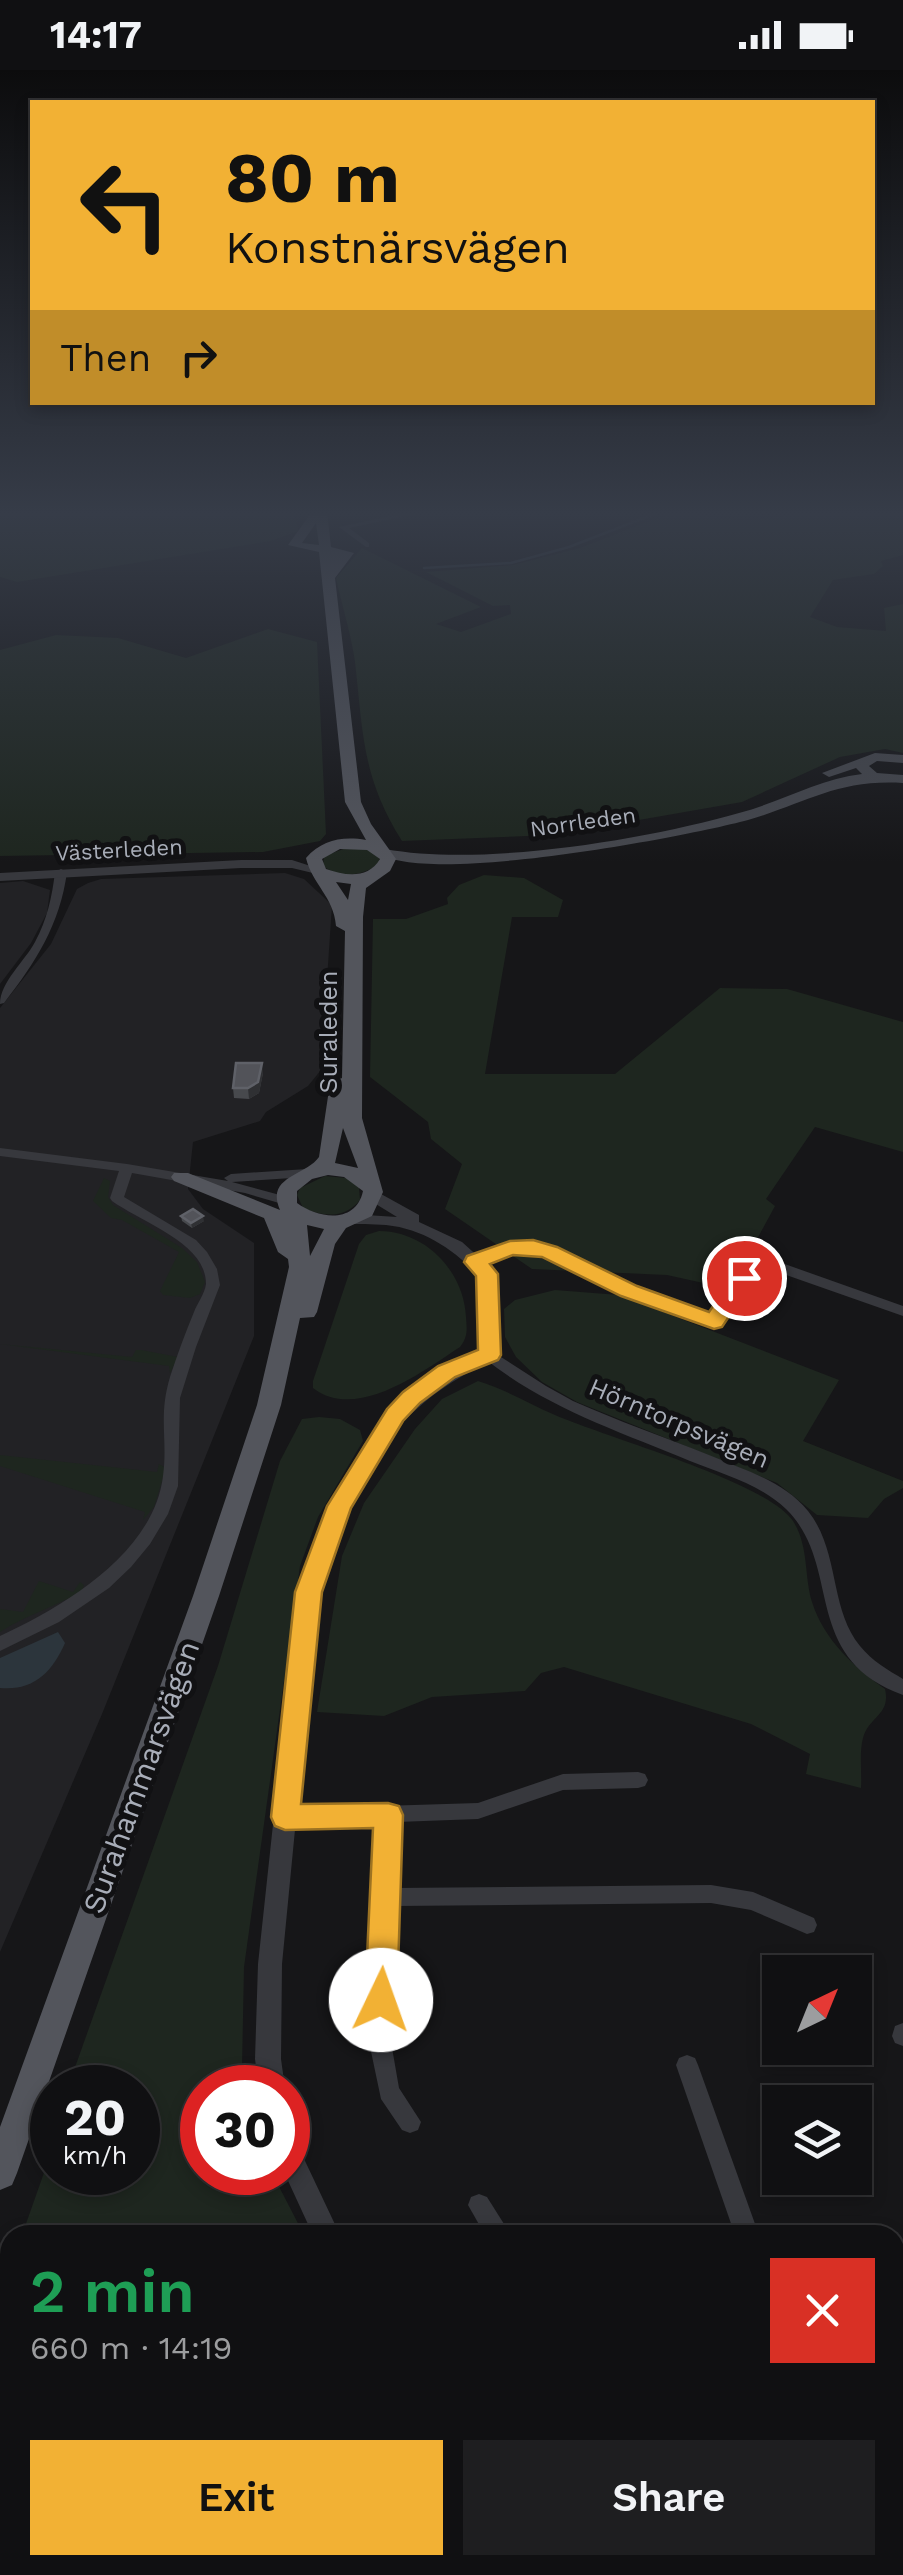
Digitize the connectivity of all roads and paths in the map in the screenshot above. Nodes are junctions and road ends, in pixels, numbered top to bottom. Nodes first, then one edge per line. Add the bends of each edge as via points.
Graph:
1 (326, 628) edge
2 (334, 628) edge
3 (866, 760) junction
4 (903, 760) edge
5 (872, 776) junction
6 (903, 779) edge
7 (718, 823) junction
8 (329, 847) junction
9 (383, 851) junction
10 (453, 858) junction
11 (241, 864) junction
12 (61, 872) junction
13 (319, 872) junction
14 (372, 876) junction
15 (0, 877) edge
16 (0, 1000) edge
17 (0, 1152) edge
18 (127, 1168) junction
19 (313, 1172) junction
20 (181, 1177) junction
21 (371, 1190) junction
22 (287, 1204) junction
23 (345, 1220) junction
24 (426, 1228) junction
25 (475, 1262) junction
26 (903, 1311) edge
27 (490, 1355) junction
28 (276, 1379) junction
29 (0, 1644) edge
30 (903, 1688) edge
31 (638, 1780) dead end
32 (388, 1815) junction
33 (285, 1817) junction
34 (386, 1896) junction
35 (807, 1925) dead end
36 (269, 2065) edge
37 (686, 2065) dead end
38 (410, 2122) dead end
39 (0, 2173) edge
40 (307, 2195) edge
41 (479, 2205) dead end
42 (321, 2225) edge
43 (492, 2225) edge
44 (743, 2225) edge

1 - 8 main road via 338,790 347,821
2 - 9 main road via 353,802
3 - 4 main road
3 - 5 main road via 862,768
3 - 7 main road, Norrleden
5 - 6 main road, Norrleden
5 - 7 main road, Norrleden via 836,780
7 - 10 main road, Norrleden
8 - 9 main road via 358,843
8 - 11 street, Västerleden
8 - 13 main road via 314,858
9 - 10 main road, Norrleden
9 - 14 main road, Suraleden via 388,862
10 - 14 main road, Norrleden
11 - 12 street, Västerleden
11 - 13 street, Västerleden
12 - 15 street, Västerleden
12 - 16 street via 50,928
13 - 14 main road via 346,880
13 - 19 main road, Suraleden via 340,896 345,916 339,1096 330,1157
14 - 21 main road, Suraleden via 358,887 354,917 352,1096 353,1129
17 - 18 street
18 - 20 street
18 - 29 street via 117,1198 198,1250 212,1270 213,1284 170,1404 169,1488 141,1544 120,1568 58,1615
19 - 20 street
19 - 21 main road via 353,1173
19 - 22 main road via 292,1183
20 - 22 street
20 - 28 main road via 260,1206 280,1226 290,1290
21 - 23 main road via 366,1209
21 - 24 street
22 - 23 main road via 308,1220
22 - 28 main road, Surahammarsvägen via 300,1266
23 - 24 street via 393,1218
23 - 28 main road, Surahammarsvägen via 324,1243 304,1320
24 - 25 street
25 - 26 street via 533,1247 714,1322 759,1264
25 - 27 street via 487,1274
27 - 30 street, Hörntorpsvägen via 541,1393 786,1499 818,1539 832,1602 851,1647
27 - 33 street via 446,1371 411,1398 339,1506 308,1592
28 - 39 main road, Surahammarsvägen via 200,1615
31 - 32 street via 563,1782 478,1811
32 - 33 street
32 - 34 street
33 - 36 street via 270,1964
34 - 35 street via 710,1894 753,1901
34 - 38 street via 383,2068 389,2092
37 - 44 street
40 - 42 street
41 - 43 street

